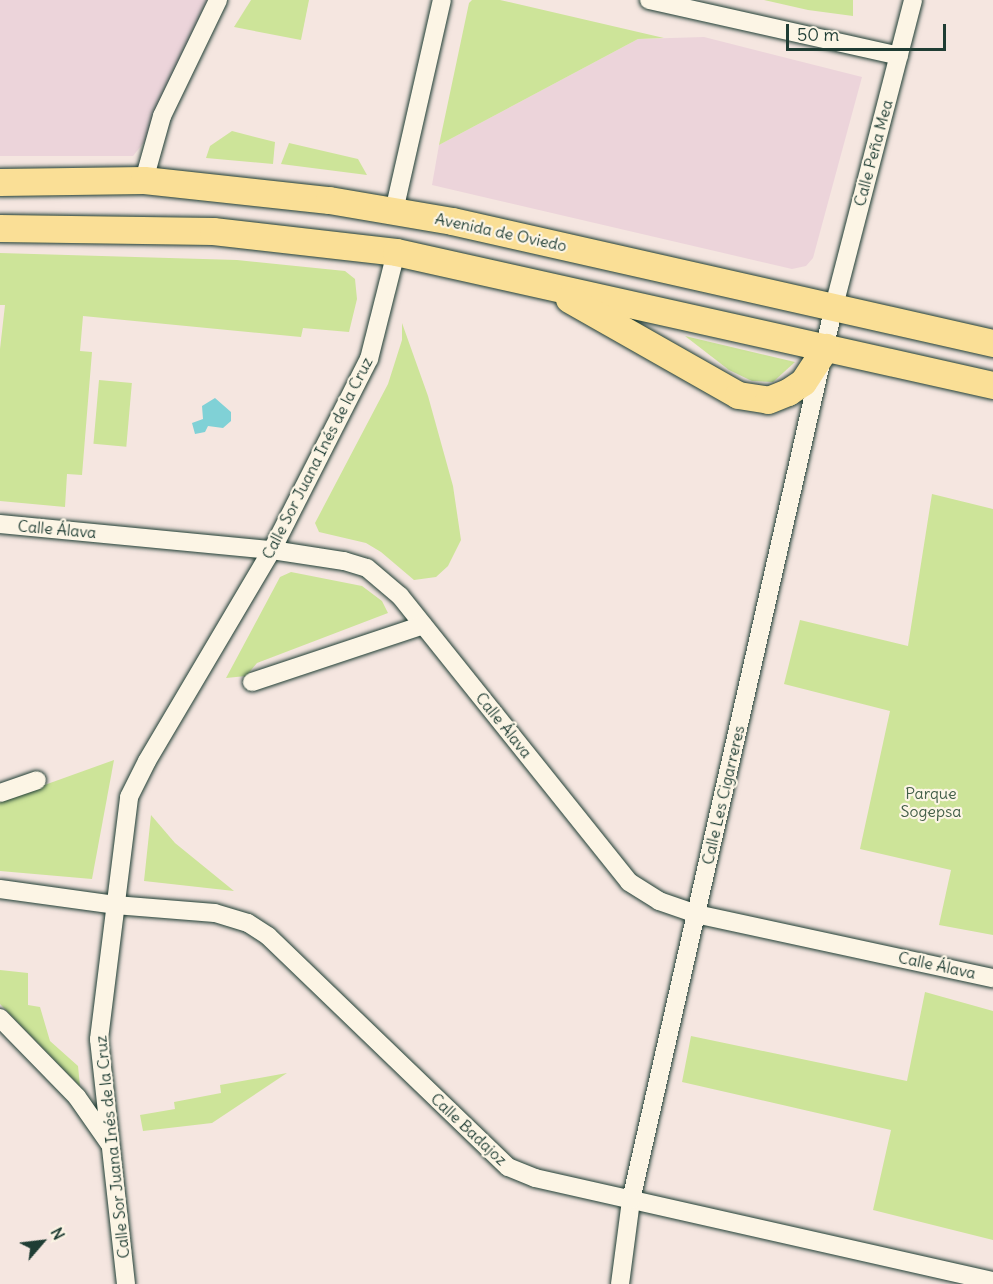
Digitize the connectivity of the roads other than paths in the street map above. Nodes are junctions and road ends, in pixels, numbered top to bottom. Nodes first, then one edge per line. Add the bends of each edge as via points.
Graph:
1 (218, 0) edge
2 (442, 0) edge
3 (649, 0) edge
4 (913, 0) edge
5 (899, 56) junction
6 (144, 180) junction
7 (0, 182) edge
8 (394, 211) junction
9 (0, 228) edge
10 (396, 252) junction
11 (542, 284) junction
12 (834, 306) junction
13 (993, 343) edge
14 (826, 346) junction
15 (993, 385) edge
16 (0, 524) edge
17 (272, 550) junction
18 (423, 625) junction
19 (252, 682) dead end
20 (38, 780) dead end
21 (0, 793) edge
22 (0, 889) edge
23 (115, 905) junction
24 (696, 914) junction
25 (993, 978) edge
26 (0, 1018) edge
27 (111, 1147) junction
28 (631, 1200) junction
29 (993, 1281) edge
30 (126, 1284) edge
31 (620, 1284) edge

1 - 6 street via 162,116
2 - 8 street
3 - 5 street
4 - 5 street, Calle Peña Mea
5 - 12 street, Calle Peña Mea
6 - 7 main road, Avenida de Oviedo
6 - 8 main road, Avenida de Oviedo
8 - 12 main road, Avenida de Oviedo
9 - 10 main road via 213,231
10 - 11 main road
10 - 17 street, Calle Sor Juana Inés de la Cruz via 369,358
11 - 14 main road
11 - 14 main road via 738,395 768,400 788,392 803,381
12 - 13 main road, Avenida de Oviedo
12 - 14 street, Calle Les Cigarreres
14 - 15 main road
14 - 24 street, Calle Les Cigarreres
16 - 17 street, Calle Álava
17 - 18 street, Calle Álava via 367,568 400,596
17 - 23 street, Calle Sor Juana Inés de la Cruz via 129,796
18 - 19 street
18 - 24 street, Calle Álava via 629,882 658,901
20 - 21 street
22 - 23 street, Calle Badajoz
23 - 27 street, Calle Sor Juana Inés de la Cruz via 99,1039
23 - 28 street, Calle Badajoz via 215,913 248,923 268,936 508,1167 535,1178
24 - 25 street, Calle Álava
24 - 28 street, Calle Les Cigarreres
26 - 27 street via 78,1097
27 - 30 street, Calle Sor Juana Inés de la Cruz
28 - 29 street, Calle Badajoz
28 - 31 street, Calle Les Cigarreres

